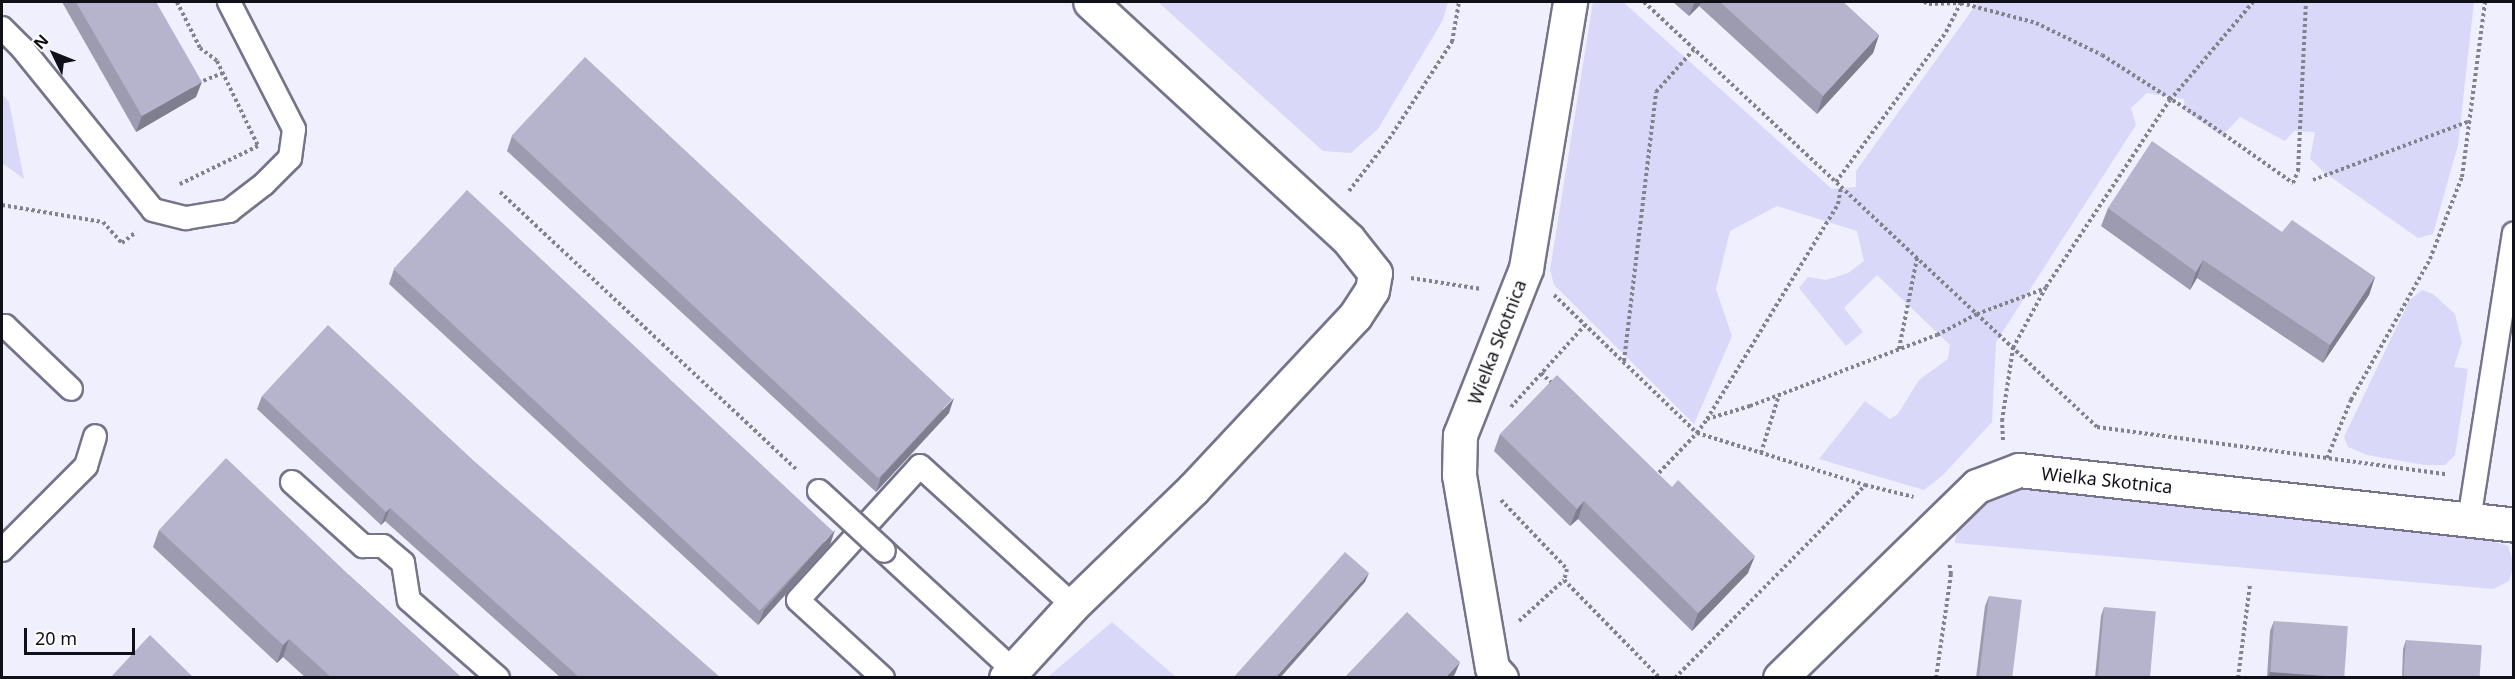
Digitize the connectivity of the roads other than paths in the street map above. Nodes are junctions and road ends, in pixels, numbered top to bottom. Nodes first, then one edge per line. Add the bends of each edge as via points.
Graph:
1 (229, 2) edge
2 (1090, 2) edge
3 (1570, 2) edge
4 (2, 28) edge
5 (2514, 234) edge
6 (2, 326) edge
7 (71, 389) dead end
8 (95, 436) dead end
9 (292, 482) dead end
10 (819, 491) road end
11 (2469, 520) junction
12 (2514, 525) edge
13 (2, 550) edge
14 (1073, 604) junction
15 (1009, 674) edge
16 (498, 678) edge
17 (883, 678) edge
18 (1501, 678) edge
19 (1780, 678) edge

1 - 4 lane via 294,129 290,158 229,211 186,218 153,210
2 - 14 street via 1348,239 1375,273 1372,290 1355,316 1193,489
3 - 18 street, Wielka Skotnica via 1521,281 1460,435 1459,475 1492,668
5 - 11 lane
6 - 7 lane
8 - 13 lane via 86,466
9 - 16 lane via 363,546 383,546 404,563 410,600
10 - 15 lane, bridge
11 - 12 street, Wielka Skotnica
11 - 19 street, Wielka Skotnica via 2019,470 1977,486
14 - 15 street
14 - 17 lane via 920,466 798,600

